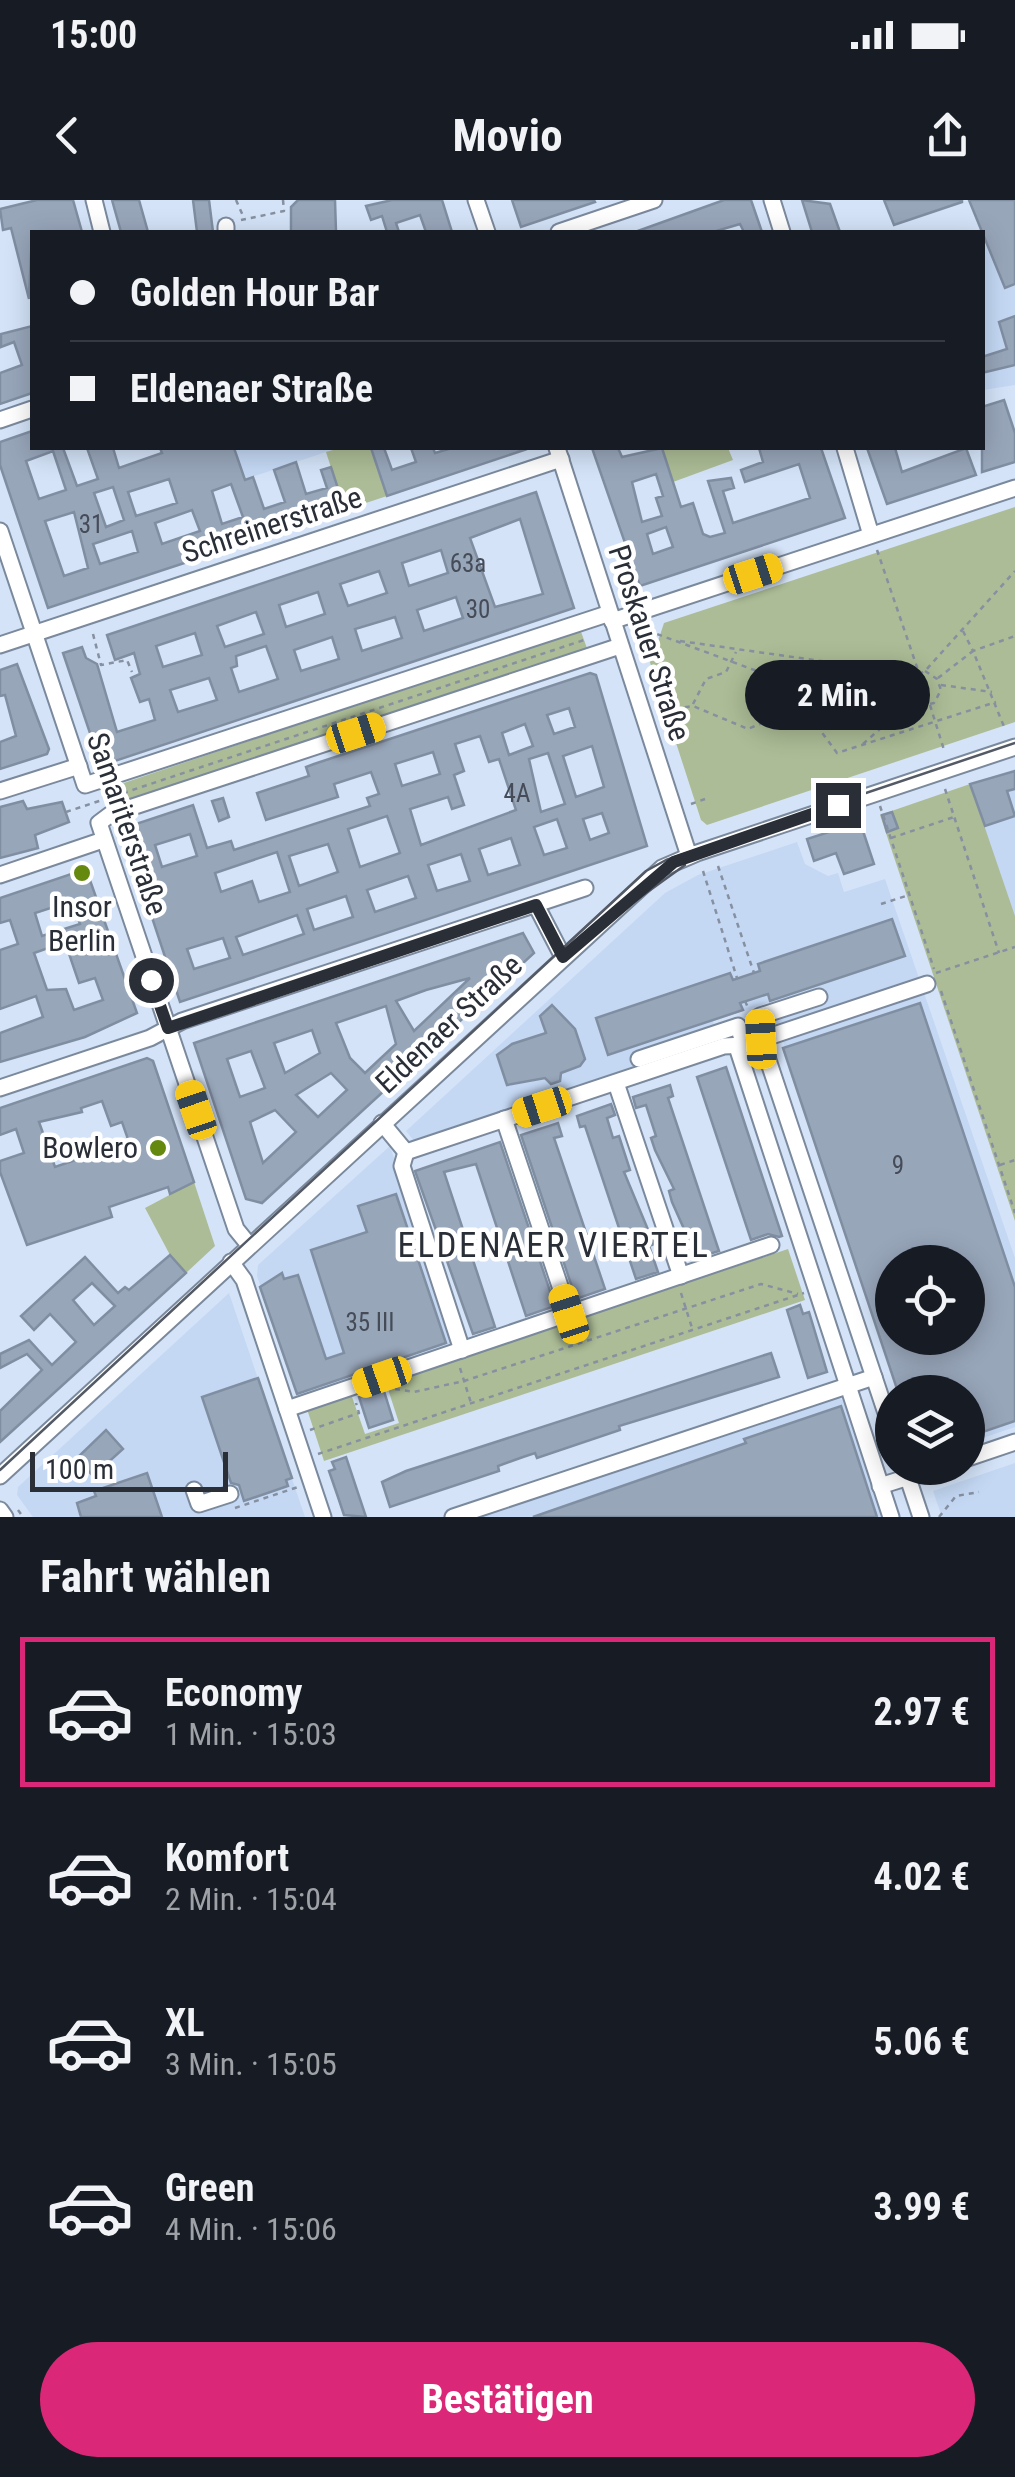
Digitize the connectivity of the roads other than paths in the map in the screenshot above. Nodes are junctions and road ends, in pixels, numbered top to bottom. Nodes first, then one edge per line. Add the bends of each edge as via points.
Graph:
1 (94, 200) edge
2 (476, 200) edge
3 (654, 200) edge
4 (772, 200) edge
5 (102, 230) edge
6 (486, 230) edge
7 (565, 230) edge
8 (781, 230) edge
9 (30, 410) edge
10 (0, 420) edge
11 (847, 450) edge
12 (559, 453) edge
13 (1015, 488) edge
14 (0, 531) edge
15 (874, 542) junction
16 (611, 617) junction
17 (34, 634) junction
18 (0, 645) edge
19 (620, 646) junction
20 (1015, 746) edge
21 (242, 753) junction
22 (78, 766) junction
23 (0, 791) edge
24 (103, 840) junction
25 (689, 856) junction
26 (0, 875) edge
27 (586, 888) dead end
28 (536, 905) junction
29 (563, 957) junction
30 (934, 988) road end
31 (819, 997) dead end
32 (168, 1028) junction
33 (761, 1039) junction
34 (741, 1046) junction
35 (639, 1059) dead end
36 (616, 1083) junction
37 (0, 1088) edge
38 (504, 1119) junction
39 (382, 1123) junction
40 (406, 1152) junction
41 (771, 1245) dead end
42 (248, 1246) junction
43 (230, 1262) junction
44 (678, 1276) junction
45 (569, 1314) junction
46 (458, 1351) junction
47 (874, 1377) junction
48 (875, 1380) edge
49 (847, 1386) junction
50 (287, 1409) junction
51 (1015, 1442) edge
52 (985, 1452) edge
53 (0, 1476) edge
54 (910, 1485) edge
55 (880, 1486) joint
56 (194, 1490) dead end
57 (229, 1502) road end
58 (323, 1517) edge
59 (454, 1517) edge
60 (890, 1517) edge
61 (921, 1517) edge

1 - 5 street
2 - 6 street
3 - 7 street
4 - 8 street
9 - 10 street
11 - 15 street
12 - 16 street, Proskauer Straße
12 - 17 street, Schreinerstraße
13 - 15 street
14 - 17 street, Samariterstraße
15 - 16 street
16 - 19 street, Proskauer Straße
16 - 21 street
17 - 18 street, Schreinerstraße
17 - 22 street, Samariterstraße
19 - 21 street via 387,723
19 - 25 street, Proskauer Straße
20 - 25 street, Eldenaer Straße
21 - 22 street, Samariterstraße via 85,785
21 - 24 street, Samariterstraße via 112,814 99,823
22 - 23 street
24 - 26 street
24 - 32 street, Samariterstraße
25 - 29 street, Eldenaer Straße via 662,868
27 - 28 street
28 - 29 street
28 - 32 street
29 - 39 street, Eldenaer Straße
30 - 33 street
31 - 33 street via 760,1016
32 - 37 street
32 - 42 street, Samariterstraße via 236,1228
33 - 34 street
33 - 47 street
34 - 35 street via 738,1026
34 - 36 street
34 - 49 street
36 - 38 street
36 - 44 street
38 - 40 street
38 - 45 street
39 - 40 street
39 - 42 street, Eldenaer Straße
40 - 46 street via 402,1166
41 - 44 street
42 - 43 street, Eldenaer Straße
43 - 50 street via 244,1280
43 - 53 street, Eldenaer Straße
44 - 45 street
45 - 46 street
46 - 50 street
47 - 48 street
47 - 49 street
49 - 55 street
49 - 59 street
50 - 58 street
51 - 52 street
54 - 61 street
55 - 60 street
56 - 57 street via 198,1504

